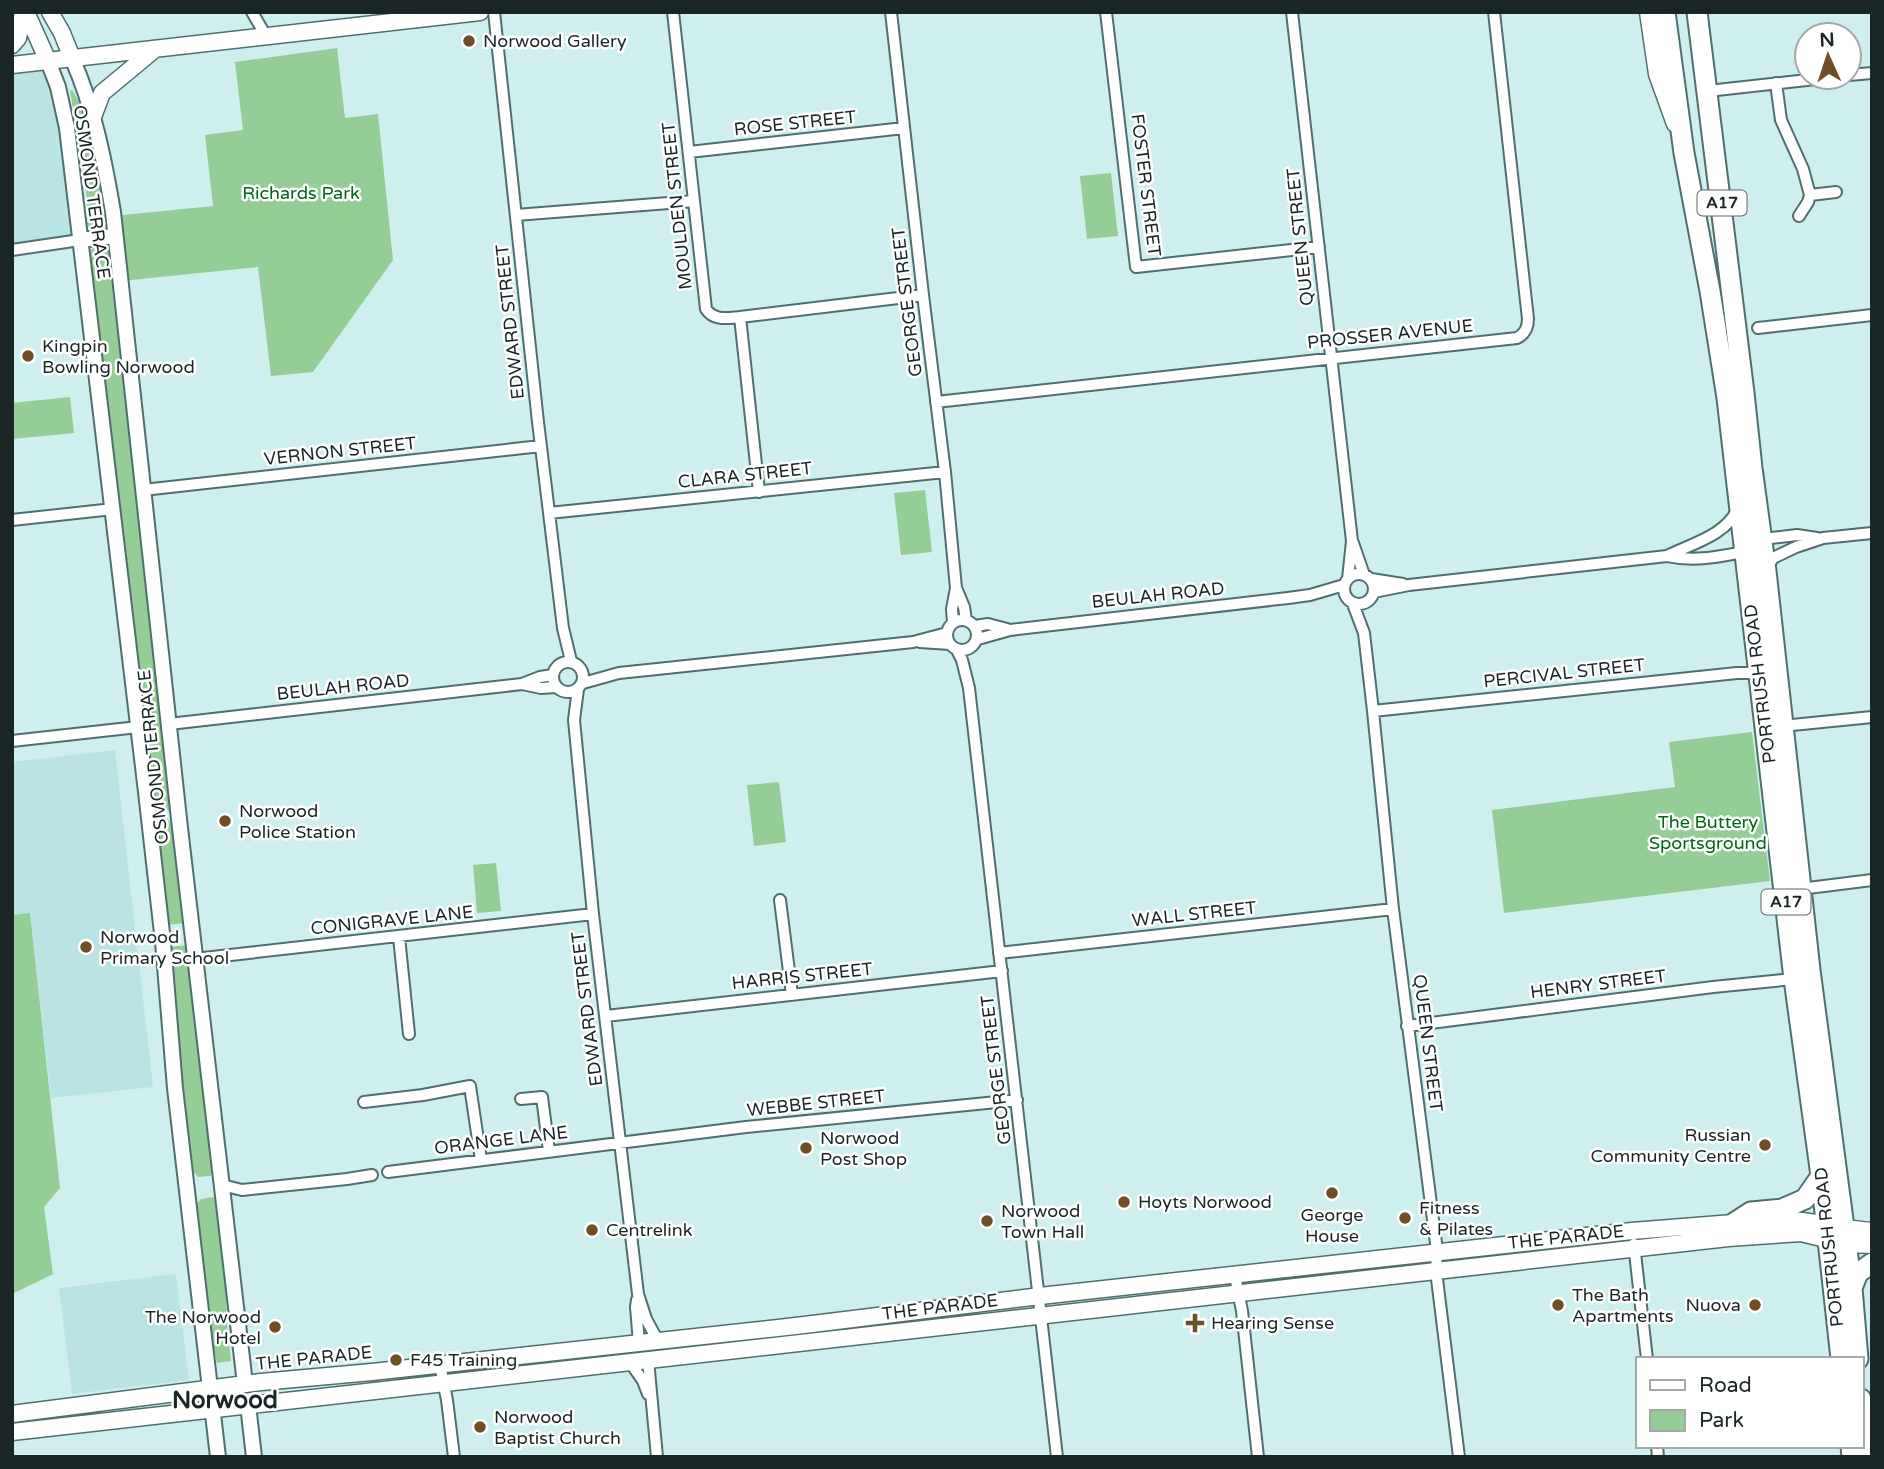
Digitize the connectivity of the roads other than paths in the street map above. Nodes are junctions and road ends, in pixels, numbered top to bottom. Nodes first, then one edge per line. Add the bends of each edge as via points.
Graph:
1 (24, 12) edge
2 (50, 12) edge
3 (252, 12) edge
4 (480, 12) edge
5 (494, 12) edge
6 (673, 12) edge
7 (891, 12) edge
8 (1107, 12) edge
9 (1292, 12) edge
10 (1494, 12) edge
11 (1648, 12) edge
12 (1665, 12) edge
13 (1697, 12) edge
14 (396, 17) edge
15 (266, 36) junction
16 (12, 45) edge
17 (155, 49) junction
18 (72, 58) junction
19 (48, 61) junction
20 (12, 65) edge
21 (1793, 81) edge
22 (1776, 83) junction
23 (1708, 90) junction
24 (93, 117) junction
25 (904, 128) junction
26 (689, 152) junction
27 (1684, 153) junction
28 (1836, 192) dead end
29 (1810, 195) junction
30 (694, 201) junction
31 (516, 215) junction
32 (1799, 216) dead end
33 (115, 236) junction
34 (80, 240) junction
35 (1319, 247) junction
36 (12, 250) edge
37 (923, 295) junction
38 (1872, 315) edge
39 (740, 317) junction
40 (1758, 328) dead end
41 (1331, 358) junction
42 (1744, 393) junction
43 (936, 402) junction
44 (541, 446) junction
45 (945, 472) junction
46 (143, 490) junction
47 (759, 492) junction
48 (1739, 505) junction
49 (113, 509) junction
50 (549, 513) junction
51 (12, 520) edge
52 (1872, 533) edge
53 (1762, 538) junction
54 (1823, 538) junction
55 (1352, 541) junction
56 (1744, 552) junction
57 (1667, 556) junction
58 (1766, 571) junction
59 (1367, 577) junction
60 (1409, 585) junction
61 (956, 588) junction
62 (1347, 591) junction
63 (1374, 592) junction
64 (1367, 603) junction
65 (971, 623) junction
66 (1010, 630) junction
67 (1364, 633) junction
68 (952, 637) junction
69 (975, 643) junction
70 (565, 663) junction
71 (1758, 669) junction
72 (582, 670) junction
73 (620, 673) junction
74 (553, 675) junction
75 (968, 679) junction
76 (522, 684) junction
77 (580, 686) junction
78 (560, 689) junction
79 (1373, 711) junction
80 (1872, 717) edge
81 (573, 720) junction
82 (169, 724) junction
83 (1782, 726) junction
84 (138, 727) junction
85 (12, 741) edge
86 (1872, 880) edge
87 (1800, 889) junction
88 (780, 900) dead end
89 (1393, 909) junction
90 (593, 914) junction
91 (399, 937) junction
92 (999, 953) junction
93 (195, 959) junction
94 (1002, 971) junction
95 (1794, 979) junction
96 (792, 995) junction
97 (606, 1016) junction
98 (1407, 1026) junction
99 (409, 1034) dead end
100 (521, 1099) dead end
101 (1017, 1100) junction
102 (364, 1102) dead end
103 (620, 1143) junction
104 (549, 1152) junction
105 (481, 1160) junction
106 (388, 1172) dead end
107 (372, 1175) dead end
108 (1821, 1176) junction
109 (222, 1185) junction
110 (1734, 1223) junction
111 (1632, 1231) junction
112 (1872, 1231) edge
113 (1836, 1234) junction
114 (1685, 1235) junction
115 (1872, 1245) edge
116 (1634, 1250) junction
117 (1437, 1254) junction
118 (1872, 1263) edge
119 (1437, 1271) junction
120 (1236, 1276) junction
121 (1852, 1288) junction
122 (1238, 1293) junction
123 (638, 1294) junction
124 (1040, 1296) junction
125 (1042, 1315) junction
126 (658, 1341) junction
127 (639, 1343) junction
128 (1647, 1357) edge
129 (1841, 1357) edge
130 (1858, 1357) edge
131 (648, 1360) junction
132 (630, 1362) junction
133 (440, 1364) junction
134 (245, 1384) junction
135 (443, 1384) junction
136 (211, 1389) junction
137 (650, 1400) junction
138 (248, 1405) junction
139 (212, 1410) junction
140 (12, 1414) edge
141 (1863, 1416) edge
142 (12, 1432) edge
143 (218, 1457) edge
144 (254, 1457) edge
145 (454, 1457) edge
146 (657, 1457) edge
147 (1057, 1457) edge
148 (1258, 1457) edge
149 (1459, 1457) edge
150 (1868, 1457) edge

1 - 16 main road
1 - 19 main road
2 - 18 main road
3 - 15 street
4 - 14 main road
5 - 31 street, EDWARD STREET
6 - 26 street, MOULDEN STREET
7 - 25 street, GEORGE STREET
8 - 35 street, FOSTER STREET via 1136,267
9 - 35 street, QUEEN STREET
10 - 41 street, PROSSER AVENUE via 1528,319 1525,331 1517,338
11 - 27 main road via 1657,74
12 - 27 highway, PORTRUSH ROAD / A17
13 - 23 highway, PORTRUSH ROAD / A17
14 - 15 main road
15 - 17 main road
17 - 18 main road
17 - 24 main road via 102,93
18 - 19 main road
18 - 24 street, OSMOND TERRACE
19 - 20 main road
19 - 34 street, OSMOND TERRACE via 67,128
21 - 22 street
22 - 23 street
22 - 29 street via 1781,120
23 - 42 highway, PORTRUSH ROAD / A17
24 - 33 street, OSMOND TERRACE
25 - 26 street, ROSE STREET
25 - 37 street, GEORGE STREET
26 - 30 street, MOULDEN STREET
27 - 48 highway, PORTRUSH ROAD / A17 via 1727,398
28 - 29 street
29 - 32 street
30 - 31 street
30 - 39 street, MOULDEN STREET via 706,309 716,317
31 - 44 street, EDWARD STREET
33 - 34 street
33 - 46 street, OSMOND TERRACE
34 - 36 street
34 - 49 street, OSMOND TERRACE
35 - 41 street, QUEEN STREET
37 - 39 street, MOULDEN STREET
37 - 43 street, GEORGE STREET
38 - 40 street
39 - 47 street
41 - 43 street, PROSSER AVENUE
41 - 55 street, QUEEN STREET
42 - 53 highway, PORTRUSH ROAD / A17
42 - 56 highway via 1740,428 1751,528
43 - 45 street, GEORGE STREET
44 - 46 street, VERNON STREET
44 - 50 street, EDWARD STREET
45 - 47 street, CLARA STREET
45 - 61 street, GEORGE STREET
46 - 82 street, OSMOND TERRACE
47 - 50 street, CLARA STREET
48 - 56 highway, PORTRUSH ROAD / A17
48 - 57 street via 1726,527
49 - 51 street
49 - 84 street, OSMOND TERRACE
50 - 70 street, EDWARD STREET
52 - 54 street
53 - 54 street
53 - 58 highway, PORTRUSH ROAD / A17
53 - 71 highway via 1755,564 1764,649
54 - 58 street via 1779,554
55 - 59 street, QUEEN STREET
55 - 62 street, QUEEN STREET
56 - 57 street via 1686,560
56 - 71 highway, PORTRUSH ROAD / A17
57 - 60 street
58 - 83 highway, PORTRUSH ROAD / A17
59 - 60 street
59 - 62 street via 1353,575
59 - 63 street
60 - 63 street
61 - 65 street, GEORGE STREET
61 - 68 street, GEORGE STREET
62 - 64 street via 1362,605
62 - 66 street, BEULAH ROAD
62 - 67 street, QUEEN STREET
63 - 64 street
64 - 67 street, QUEEN STREET
65 - 66 street, BEULAH ROAD
65 - 68 street, BEULAH ROAD
65 - 69 street, GEORGE STREET
66 - 69 street, BEULAH ROAD
67 - 79 street, QUEEN STREET
68 - 69 street, BEULAH ROAD via 965,650
68 - 73 street
68 - 75 street, GEORGE STREET
69 - 75 street, GEORGE STREET
70 - 72 street via 578,664
70 - 74 street
71 - 79 street, PERCIVAL STREET
71 - 95 highway, PORTRUSH ROAD / A17
72 - 73 street
72 - 77 street
73 - 77 street
74 - 76 street, BEULAH ROAD
74 - 78 street
75 - 92 street, GEORGE STREET
76 - 78 street, BEULAH ROAD
76 - 82 street, BEULAH ROAD
77 - 78 street via 571,692
77 - 81 street, EDWARD STREET
78 - 81 street, EDWARD STREET
79 - 89 street, QUEEN STREET
80 - 83 street
81 - 90 street, EDWARD STREET
82 - 93 street, OSMOND TERRACE
83 - 87 highway, PORTRUSH ROAD / A17
84 - 85 street
84 - 136 street, OSMOND TERRACE
86 - 87 street
87 - 113 highway, PORTRUSH ROAD / A17
88 - 96 street
89 - 92 street, WALL STREET
89 - 98 street, QUEEN STREET
90 - 91 street, CONIGRAVE LANE
90 - 97 street, EDWARD STREET
91 - 93 street, CONIGRAVE LANE
91 - 99 street
92 - 94 street, GEORGE STREET
93 - 109 street, OSMOND TERRACE
94 - 96 street, HARRIS STREET
94 - 101 street, GEORGE STREET
95 - 98 street, HENRY STREET
95 - 108 highway, PORTRUSH ROAD / A17
96 - 97 street, HARRIS STREET
97 - 103 street, EDWARD STREET
98 - 117 street, QUEEN STREET
100 - 104 street via 542,1097
101 - 103 street, WEBBE STREET
101 - 124 street, GEORGE STREET
102 - 105 street via 470,1086
103 - 104 street, ORANGE LANE
103 - 123 street, EDWARD STREET
104 - 105 street, ORANGE LANE
105 - 106 street, ORANGE LANE
107 - 109 street via 242,1190
108 - 110 highway via 1805,1199 1782,1209 1751,1212
108 - 113 highway, PORTRUSH ROAD / A17
109 - 134 street, OSMOND TERRACE
110 - 113 main road, THE PARADE via 1805,1220
110 - 114 main road, THE PARADE
111 - 114 main road, THE PARADE
111 - 116 street
111 - 117 main road, THE PARADE
112 - 113 main road, THE PARADE
113 - 114 main road, THE PARADE
113 - 115 main road, THE PARADE
113 - 121 highway, PORTRUSH ROAD / A17
113 - 129 highway, PORTRUSH ROAD / A17
114 - 116 main road, THE PARADE
116 - 119 main road, THE PARADE
116 - 128 street
117 - 119 street, QUEEN STREET
117 - 120 main road, THE PARADE
118 - 121 highway via 1858,1273
119 - 122 main road, THE PARADE
119 - 149 street, QUEEN STREET
120 - 122 street
120 - 124 main road, THE PARADE
121 - 130 highway, PORTRUSH ROAD / A17
122 - 125 main road, THE PARADE
122 - 148 street
123 - 126 street, EDWARD STREET
123 - 127 street, EDWARD STREET
124 - 125 street, GEORGE STREET
124 - 126 main road, THE PARADE
125 - 131 main road, THE PARADE
125 - 147 street, GEORGE STREET
126 - 127 main road, THE PARADE
127 - 131 main road
127 - 133 main road, THE PARADE
131 - 132 main road, THE PARADE
131 - 137 street
132 - 135 main road, THE PARADE
132 - 137 street
133 - 134 main road, THE PARADE
133 - 135 street
134 - 136 main road, THE PARADE
134 - 138 main road, OSMOND TERRACE
135 - 138 main road, THE PARADE
135 - 145 street
136 - 139 street, OSMOND TERRACE
136 - 140 main road, THE PARADE
137 - 146 street
138 - 139 main road, THE PARADE
138 - 144 street, OSMOND TERRACE
139 - 142 main road, THE PARADE
139 - 143 street, OSMOND TERRACE
141 - 150 highway

